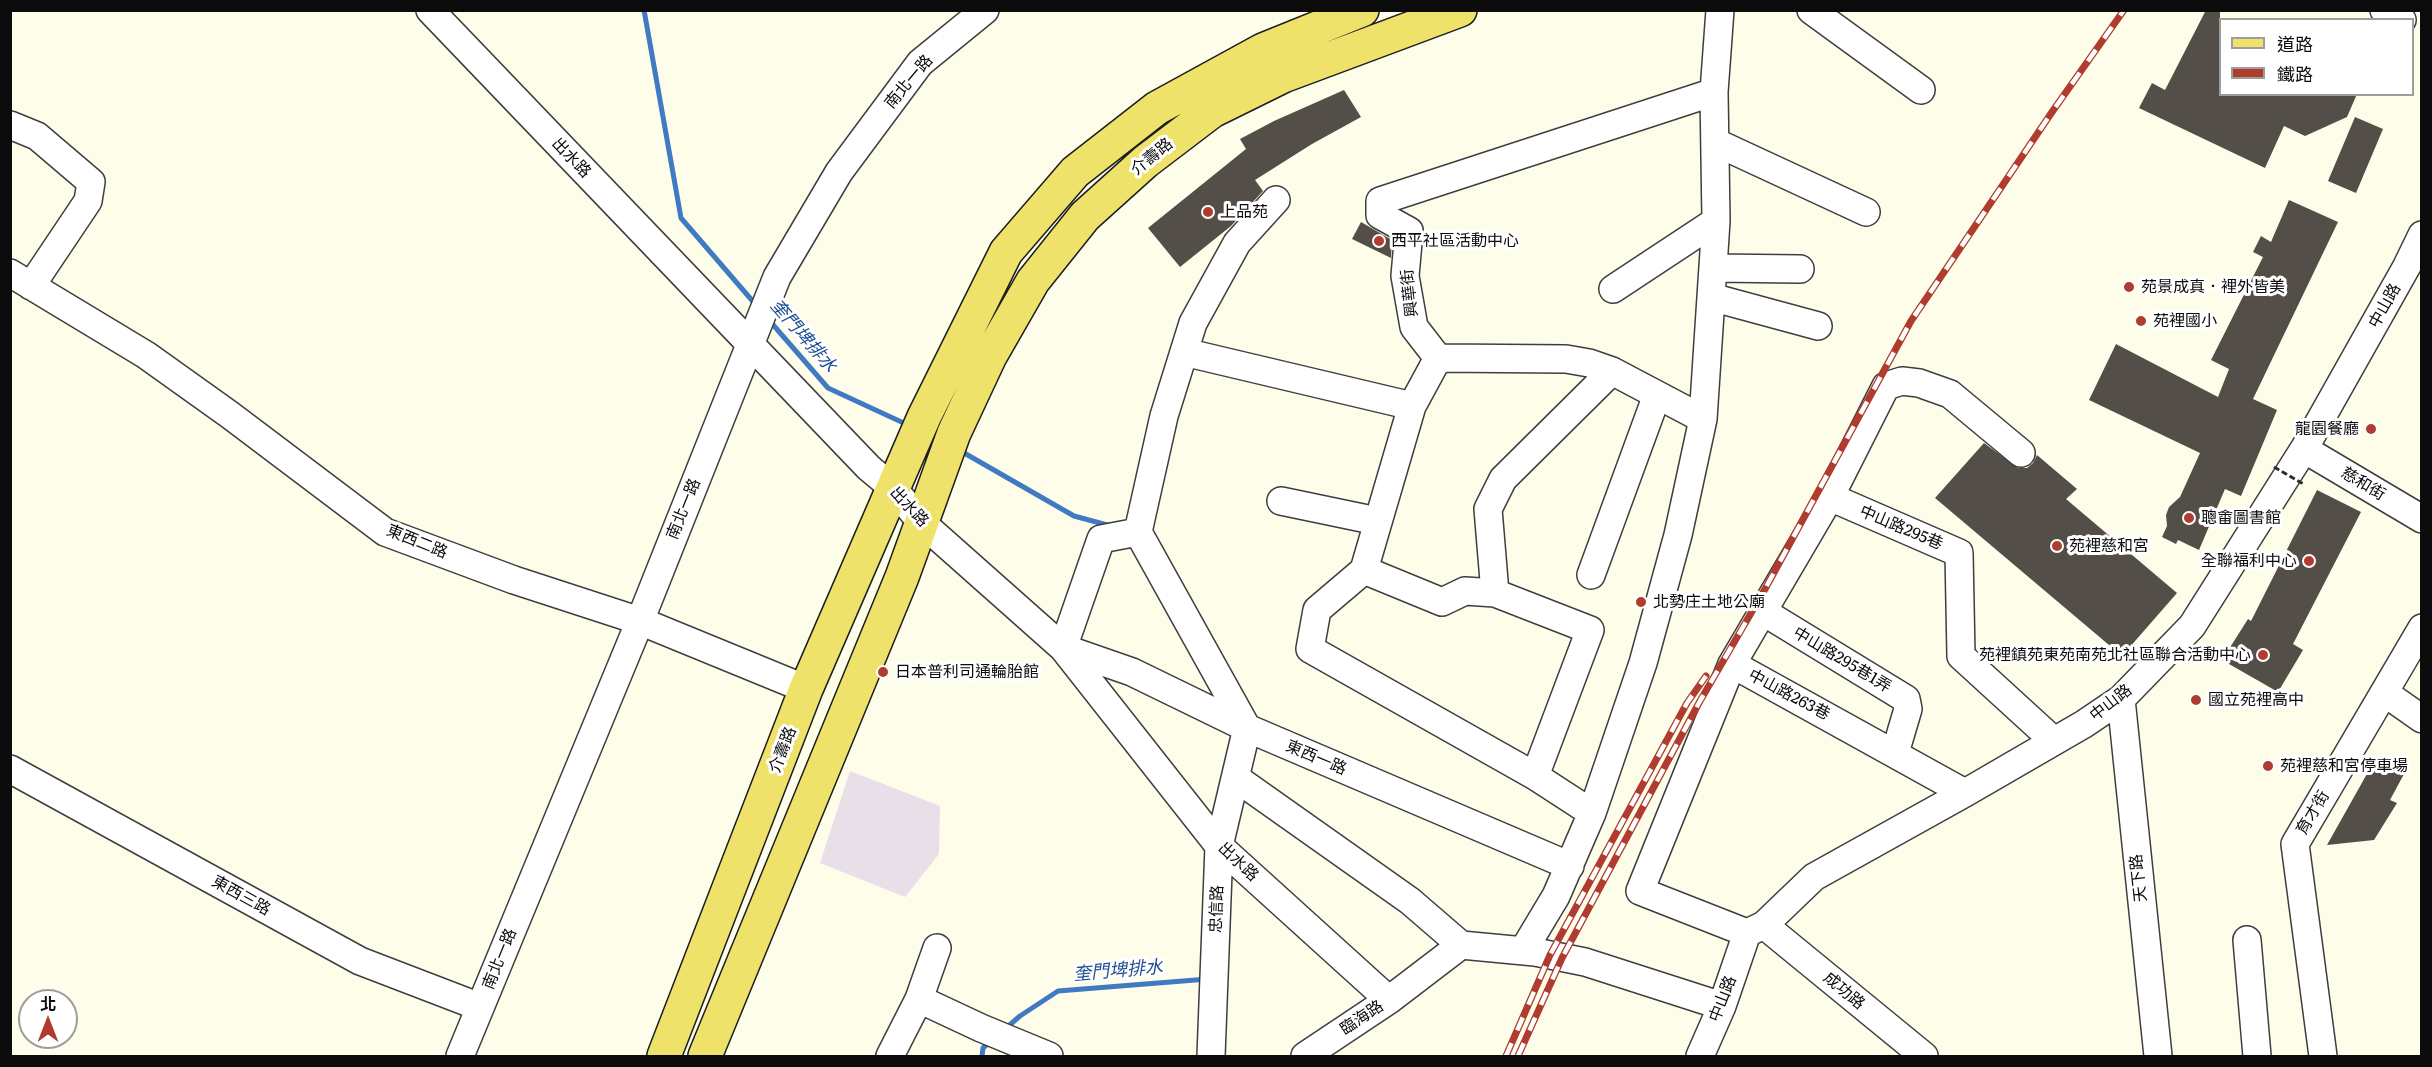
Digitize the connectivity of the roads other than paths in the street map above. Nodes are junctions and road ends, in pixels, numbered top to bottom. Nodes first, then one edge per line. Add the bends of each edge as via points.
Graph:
1 (430, 10) edge
2 (985, 10) edge
3 (1362, 10) edge
4 (1460, 10) edge
5 (1720, 10) edge
6 (1811, 10) edge
7 (2384, 10) edge
8 (2398, 18) edge
9 (1921, 90) dead end
10 (1714, 92) junction
11 (10, 125) edge
12 (1715, 142) junction
13 (1276, 200) dead end
14 (1866, 212) dead end
15 (1716, 221) junction
16 (2421, 235) edge
17 (1713, 268) junction
18 (1800, 269) dead end
19 (21, 280) edge
20 (1613, 289) dead end
21 (1711, 297) junction
22 (758, 326) junction
23 (1818, 326) dead end
24 (1184, 352) junction
25 (1438, 358) junction
26 (1612, 371) junction
27 (1658, 395) junction
28 (1412, 406) junction
29 (1703, 419) junction
30 (2304, 449) junction
31 (2021, 453) dead end
32 (893, 488) junction
33 (1830, 497) junction
34 (1281, 501) dead end
35 (2421, 519) edge
36 (1377, 521) junction
37 (921, 522) junction
38 (1138, 532) junction
39 (1364, 570) junction
40 (1591, 575) dead end
41 (1495, 593) junction
42 (1762, 611) junction
43 (640, 621) junction
44 (2421, 628) edge
45 (1063, 648) junction
46 (1732, 664) junction
47 (806, 689) junction
48 (2385, 693) junction
49 (2121, 699) junction
50 (2421, 719) edge
51 (1248, 729) junction
52 (2054, 741) junction
53 (1895, 753) junction
54 (10, 769) edge
55 (1535, 776) junction
56 (1236, 778) junction
57 (1965, 793) junction
58 (1592, 813) junction
59 (1219, 846) junction
60 (1570, 866) junction
61 (1640, 891) joint
62 (1756, 929) junction
63 (2247, 939) dead end
64 (1461, 945) junction
65 (937, 948) dead end
66 (1522, 951) junction
67 (919, 999) junction
68 (1389, 1000) junction
69 (1722, 1006) junction
70 (480, 1007) junction
71 (460, 1056) edge
72 (664, 1056) edge
73 (705, 1056) edge
74 (890, 1056) edge
75 (1049, 1056) edge
76 (1211, 1056) edge
77 (1305, 1056) edge
78 (1700, 1056) edge
79 (1924, 1056) edge
80 (2158, 1056) edge
81 (2257, 1056) edge
82 (2323, 1056) edge

1 - 22 street, 出水路
2 - 22 street, 南北一路 via 921,63 845,163 777,277
3 - 32 main road, 介壽路 via 1263,50 1157,108 1076,172 1006,252
4 - 37 main road, 介壽路 via 1283,76 1212,111 1145,162 1085,216 1033,281 990,356 954,433
5 - 10 street
6 - 9 street
7 - 8 street
10 - 12 street
10 - 25 street, 興華街 via 1380,201 1380,215 1409,231 1405,276 1414,327
11 - 19 street via 37,136 91,183 88,201
12 - 14 street
12 - 15 street
13 - 24 street via 1237,243 1193,323
15 - 17 street
15 - 20 street
16 - 30 street, 中山路
17 - 18 street
17 - 21 street
19 - 43 street, 東西二路 via 146,355 385,532
21 - 23 street
21 - 29 street
22 - 32 street, 出水路 via 869,468
22 - 43 street, 南北一路
24 - 28 street
24 - 38 street via 1164,416
25 - 26 street via 1566,359
25 - 28 street
26 - 27 street
26 - 41 street via 1503,479 1488,509
27 - 29 street
27 - 40 street
28 - 36 street
29 - 58 street via 1678,535 1643,663
30 - 35 street, 慈和街
30 - 49 street, 中山路 via 2192,626
31 - 33 street via 1950,394 1902,381 1886,386
32 - 37 street, 出水路
32 - 47 main road, 介壽路
33 - 42 street
33 - 52 street, 中山路295巷 via 1959,553 1961,656
34 - 36 street
36 - 39 street
37 - 45 street, 出水路
37 - 73 main road via 902,577
38 - 45 street via 1101,539
38 - 51 street
39 - 41 street via 1442,602 1465,591
39 - 55 street via 1317,610 1310,649
41 - 55 street via 1590,630
42 - 46 street
42 - 53 street, 中山路295巷1弄 via 1906,699 1908,709
43 - 47 street, 東西二路
43 - 70 street, 南北一路
44 - 48 street, 育才街
45 - 51 street, 東西一路 via 1131,672
45 - 59 street, 出水路
46 - 53 street, 中山路263巷
46 - 61 street, 中山路263巷
47 - 72 main road, 介壽路
48 - 50 street
48 - 82 street, 育才街 via 2295,844
49 - 52 street, 中山路
49 - 80 street, 天下路
51 - 56 street, 忠信路
51 - 60 street, 東西一路
52 - 57 street, 中山路
53 - 57 street, 中山路263巷
54 - 70 street, 東西三路 via 360,962
55 - 58 street
56 - 59 street, 忠信路
56 - 64 street via 1410,901
57 - 62 street, 中山路 via 1814,877
58 - 60 street
59 - 68 street, 出水路
59 - 76 street, 忠信路
60 - 66 street
61 - 62 street, 成功路
62 - 69 street, 中山路
62 - 79 street, 成功路
63 - 81 street
64 - 66 street
64 - 68 street, 臨海路
65 - 67 street
66 - 69 street via 1605,967
67 - 74 street
67 - 75 street
68 - 77 street, 臨海路
69 - 78 street, 中山路
70 - 71 street, 南北一路

